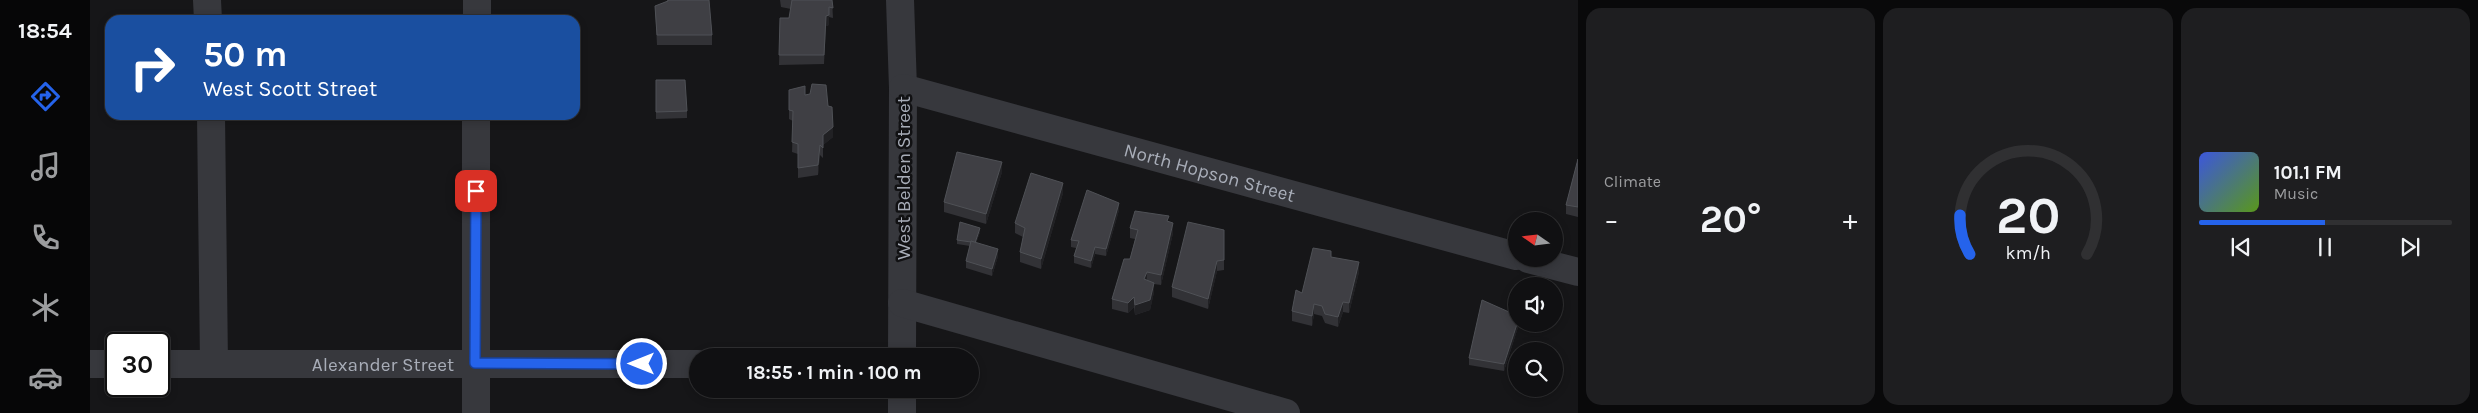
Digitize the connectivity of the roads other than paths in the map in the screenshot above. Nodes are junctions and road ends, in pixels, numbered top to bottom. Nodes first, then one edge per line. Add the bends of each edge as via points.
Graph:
1 (207, 0) edge
2 (477, 0) edge
3 (900, 0) edge
4 (208, 15) edge
5 (477, 15) edge
6 (903, 88) junction
7 (210, 120) edge
8 (476, 120) edge
9 (1508, 254) edge
10 (1562, 268) edge
11 (1578, 272) edge
12 (902, 303) junction
13 (902, 348) edge
14 (475, 363) junction
15 (90, 364) edge
16 (105, 364) edge
17 (170, 364) edge
18 (214, 364) junction
19 (689, 364) edge
20 (902, 398) edge
21 (476, 413) edge
22 (902, 413) edge
23 (1286, 413) edge

1 - 4 street
2 - 5 street
3 - 6 street, West Belden Street
6 - 9 street, North Hopson Street
6 - 12 street, West Belden Street
7 - 18 street
8 - 14 street
10 - 11 street
12 - 13 street, West Belden Street
12 - 23 street
14 - 18 street, Alexander Street
14 - 19 street, Alexander Street
14 - 21 street
15 - 16 street
17 - 18 street, Alexander Street
20 - 22 street

